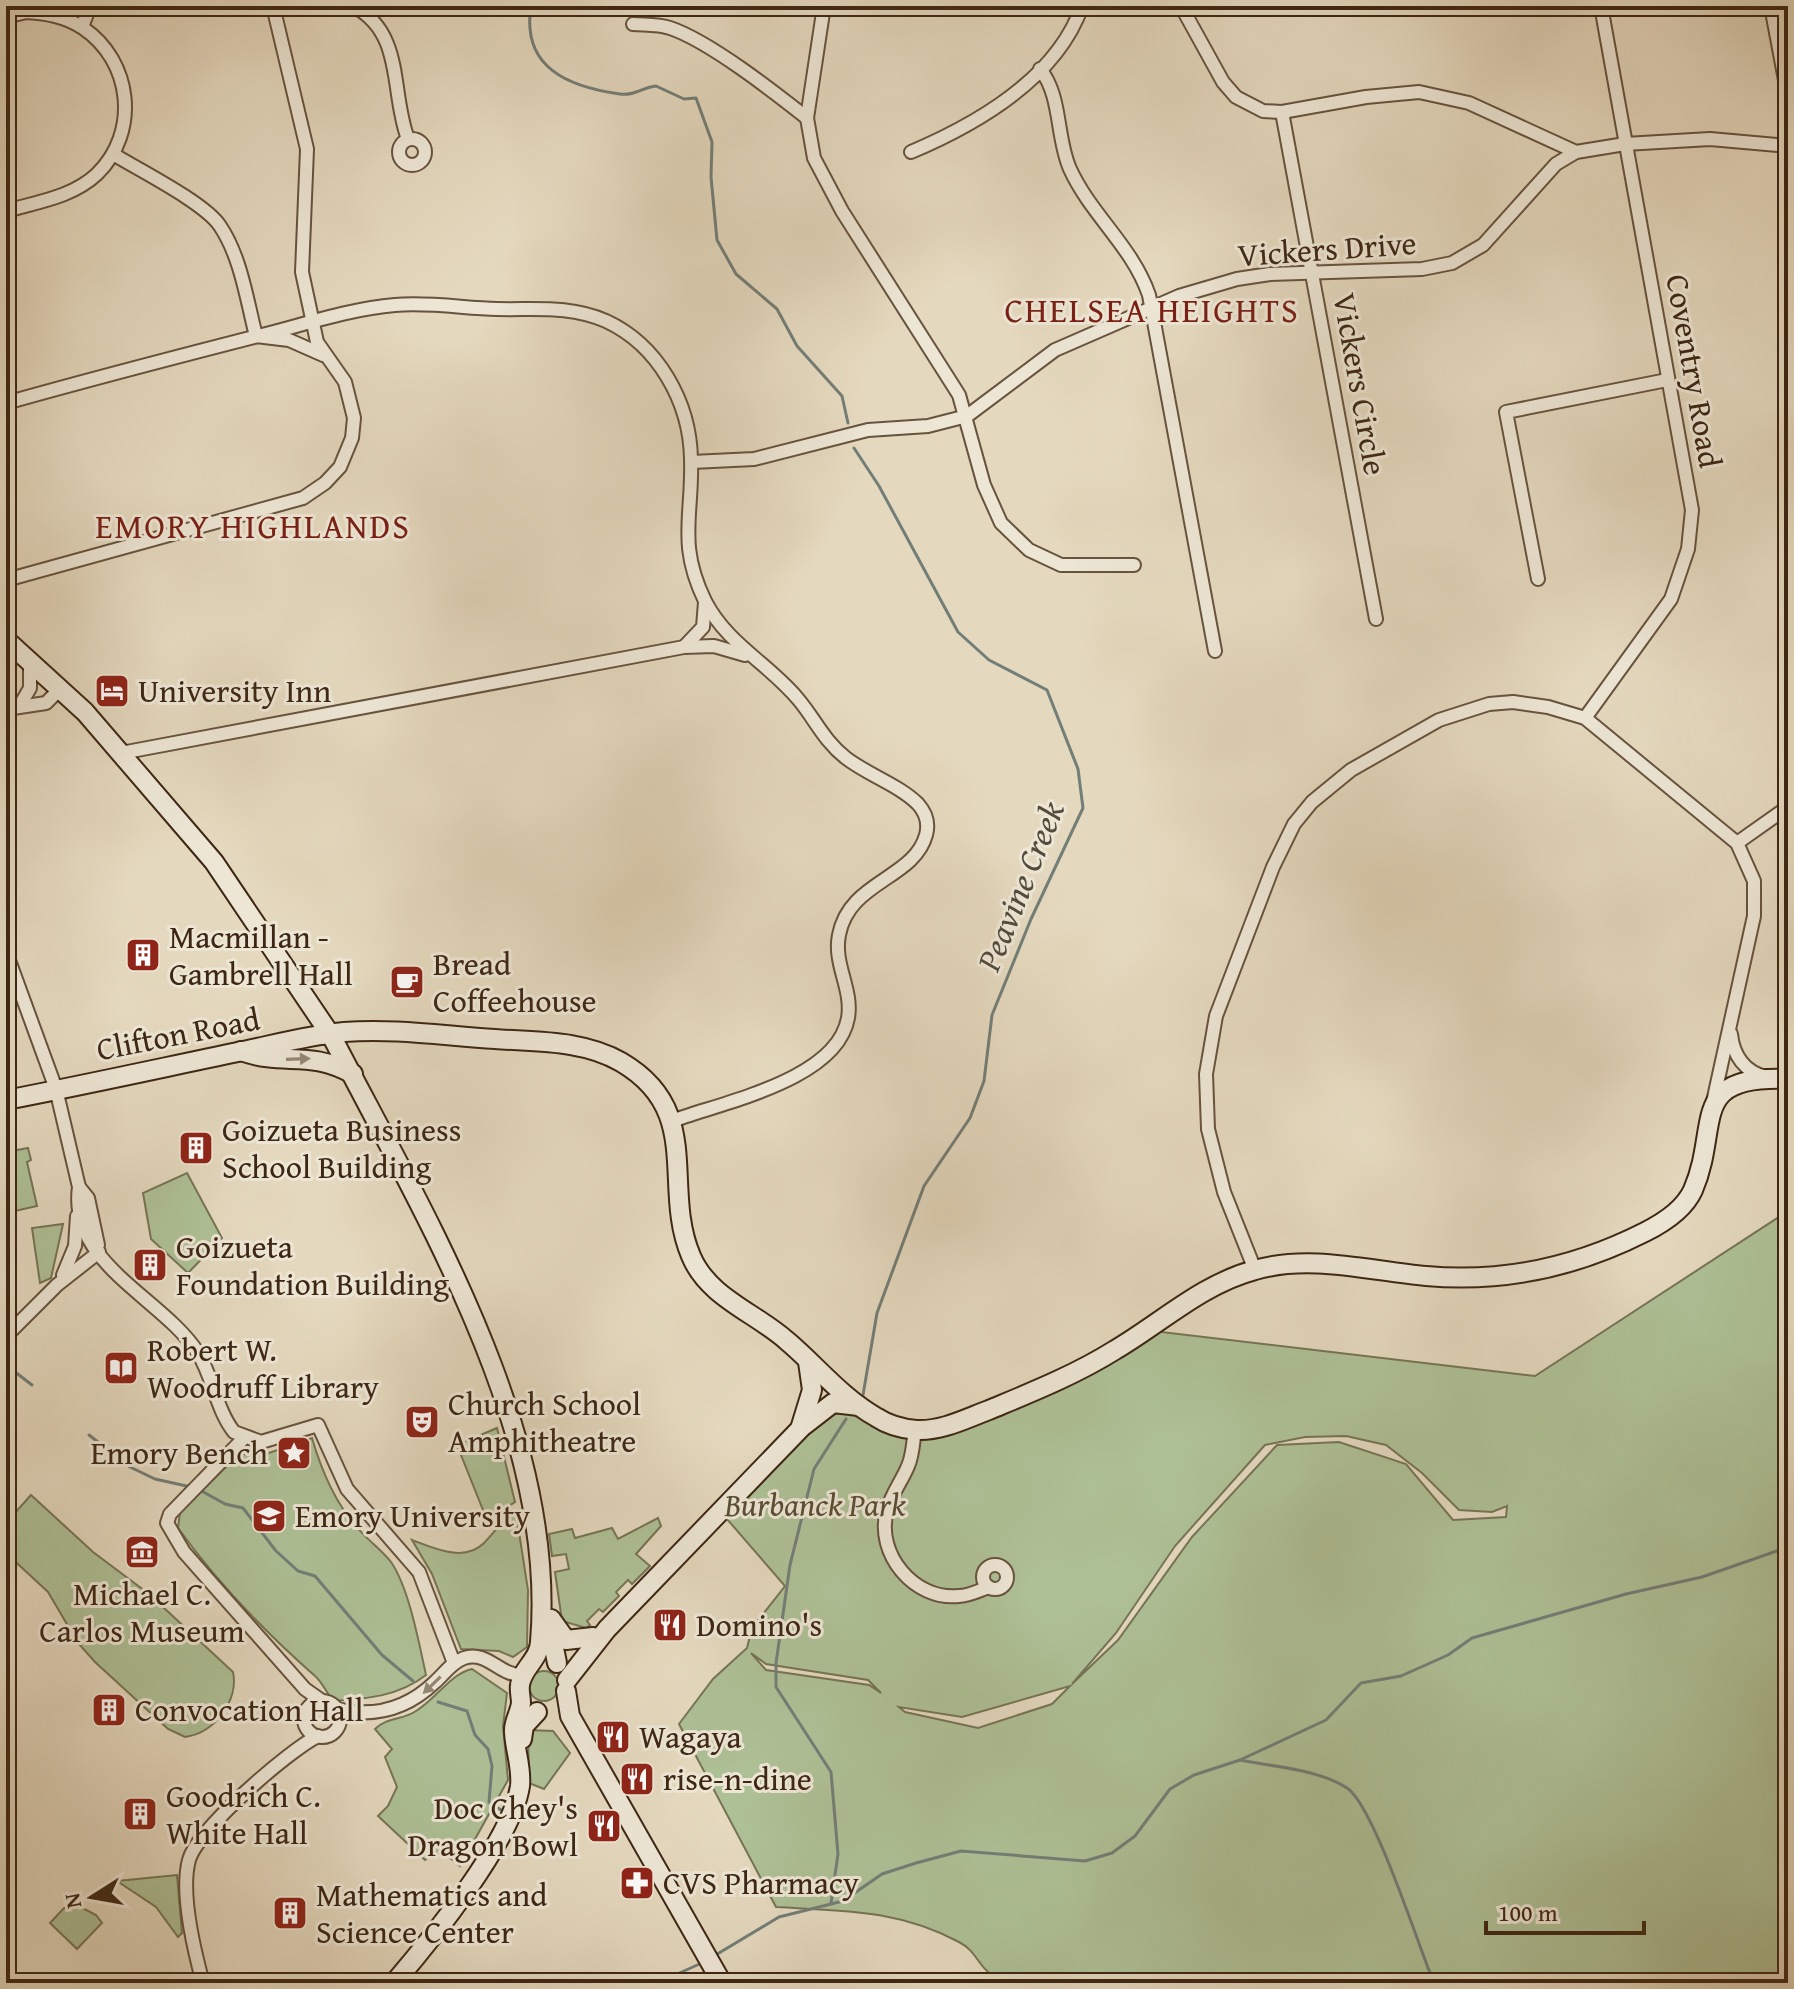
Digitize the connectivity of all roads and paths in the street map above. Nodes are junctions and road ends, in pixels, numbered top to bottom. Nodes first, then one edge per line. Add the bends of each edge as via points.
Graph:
1 (45, 6) edge
2 (90, 6) edge
3 (353, 6) edge
4 (824, 6) edge
5 (1082, 6) edge
6 (1181, 6) edge
7 (1601, 6) edge
8 (1771, 6) edge
9 (277, 7) edge
10 (24, 12) junction
11 (6, 17) edge
12 (633, 24) dead end
13 (82, 27) junction
14 (1040, 69) junction
15 (1788, 96) edge
16 (1282, 112) junction
17 (807, 118) junction
18 (408, 139) dead end
19 (1625, 144) junction
20 (1788, 146) edge
21 (911, 152) dead end
22 (1576, 152) junction
23 (113, 154) junction
24 (6, 211) edge
25 (1313, 273) junction
26 (1152, 307) junction
27 (314, 321) junction
28 (256, 336) junction
29 (326, 356) junction
30 (1667, 380) junction
31 (6, 403) edge
32 (967, 416) junction
33 (692, 462) junction
34 (1134, 565) dead end
35 (1538, 579) dead end
36 (6, 580) edge
37 (705, 600) junction
38 (1376, 619) dead end
39 (6, 640) edge
40 (684, 647) junction
41 (1215, 651) dead end
42 (29, 660) junction
43 (758, 662) junction
44 (61, 688) junction
45 (13, 708) edge
46 (1585, 718) junction
47 (121, 753) junction
48 (1788, 807) edge
49 (1737, 843) junction
50 (6, 952) edge
51 (1731, 1021) junction
52 (330, 1033) junction
53 (308, 1038) junction
54 (241, 1051) junction
55 (197, 1060) junction
56 (353, 1074) junction
57 (1779, 1078) edge
58 (63, 1088) junction
59 (6, 1100) edge
60 (1712, 1109) junction
61 (672, 1121) junction
62 (78, 1194) junction
63 (99, 1252) junction
64 (1255, 1270) junction
65 (57, 1285) junction
66 (6, 1336) edge
67 (808, 1362) junction
68 (860, 1407) junction
69 (800, 1429) junction
70 (915, 1430) junction
71 (244, 1438) junction
72 (542, 1581) junction
73 (989, 1587) dead end
74 (547, 1610) junction
75 (600, 1633) junction
76 (454, 1663) junction
77 (558, 1663) junction
78 (526, 1670) junction
79 (566, 1686) junction
80 (305, 1689) junction
81 (520, 1696) junction
82 (322, 1701) junction
83 (309, 1706) junction
84 (336, 1709) junction
85 (542, 1712) junction
86 (304, 1722) junction
87 (318, 1736) junction
88 (290, 1753) junction
89 (591, 1756) junction
90 (521, 1768) junction
91 (203, 1983) edge
92 (394, 1983) edge
93 (722, 1983) edge

1 - 10 street
2 - 13 street
3 - 18 street via 375,22 389,43
4 - 17 street
5 - 14 street via 1068,38
6 - 16 street via 1203,51 1236,97 1263,111
7 - 19 street, Coventry Road
8 - 15 street
9 - 27 street via 307,149 301,264
10 - 11 street
10 - 13 street via 54,15
12 - 17 street via 677,31
13 - 23 street via 108,53 123,84 124,123
14 - 21 street via 966,127
14 - 26 street via 1051,87 1071,172 1129,253
16 - 22 street via 1366,97 1437,94 1469,103
16 - 25 street, Vickers Circle
17 - 32 street via 814,158 828,188 940,360
19 - 20 street via 1710,139
19 - 22 street
19 - 30 street, Coventry Road
22 - 25 street, Vickers Drive via 1556,164 1498,230 1464,259 1422,269
23 - 24 street via 74,190
23 - 28 street via 204,210 220,226 237,263
25 - 26 street, Vickers Drive via 1237,279
25 - 38 street, Vickers Circle
26 - 32 street, Vickers Drive via 1055,350
26 - 41 street
27 - 28 street
27 - 29 street
27 - 33 street via 410,304 550,307 607,322 637,341 669,379 685,419
28 - 29 street via 289,340
28 - 31 street
29 - 36 street via 349,391 354,427 340,467 318,489 257,512
30 - 35 street via 1506,412
30 - 46 street, Coventry Road via 1692,510 1683,574 1671,599
32 - 33 street, Vickers Drive via 928,426 868,430 754,459
32 - 34 street via 989,500 1018,542 1061,565
33 - 37 street via 687,531
37 - 40 street via 703,627
37 - 43 street via 729,636
39 - 42 main road
40 - 43 street via 725,648
40 - 47 street
42 - 44 main road
42 - 45 street via 30,688
43 - 61 street via 798,699 840,753 915,801 925,813 927,831 913,857 871,887 844,916 836,951 849,1011 831,1052 800,1074
44 - 45 street via 46,703
44 - 47 main road
46 - 49 street
46 - 64 street via 1513,702 1439,720 1351,770 1294,824 1223,998 1206,1074 1213,1158
47 - 52 main road via 224,874
48 - 49 street
49 - 51 street via 1754,881 1755,904
50 - 58 street
51 - 57 street via 1735,1053 1753,1073
51 - 60 street
52 - 53 main road, Clifton Road
52 - 56 main road
52 - 61 main road, Clifton Road via 380,1031 596,1051 639,1075
53 - 54 main road
53 - 55 main road, Clifton Road
54 - 55 main road
54 -> 56 main road via 268,1061 316,1059
55 - 58 main road
56 - 72 main road via 441,1247 508,1413
57 - 60 main road via 1736,1083
58 - 59 main road
58 - 62 street
60 - 64 main road via 1692,1191 1681,1207 1655,1227 1584,1258 1540,1271 1475,1278 1322,1264
61 - 67 main road via 684,1232 698,1270 720,1294 783,1337
62 - 63 street via 88,1198
62 - 65 street via 75,1246
63 - 65 street
63 - 71 street via 193,1347 229,1425
64 - 70 main road via 1204,1291 1068,1377 944,1428
65 - 66 street
67 - 68 main road
67 - 69 main road via 812,1390
68 - 69 main road via 833,1403
68 - 70 main road via 890,1424
69 - 75 main road
70 - 73 street via 909,1465 887,1509 884,1530 891,1555 907,1578 926,1590 959,1597
71 - 76 street via 268,1441 318,1425 347,1489 419,1572
71 - 80 street via 169,1519 184,1552
72 - 74 main road
72 - 78 main road via 540,1643
74 - 75 main road via 566,1640
74 - 77 main road
75 - 77 main road
75 - 79 main road
76 - 78 street via 475,1656 509,1674
76 -> 84 street via 422,1694 398,1708 358,1713
77 - 78 main road via 545,1660
77 - 79 main road
78 - 81 main road
79 - 85 main road via 556,1708
79 - 89 main road via 570,1716
80 - 82 street
80 - 83 street
81 - 85 main road via 528,1707
81 - 90 main road via 514,1734
82 - 83 street
82 - 84 street
83 - 86 street
84 - 87 street via 336,1730
85 - 89 main road via 572,1733
85 - 90 main road via 524,1726
86 - 87 street
86 - 88 street
87 - 88 street
88 - 91 street via 191,1853 189,1908
89 - 93 main road
90 - 92 main road via 517,1798 502,1833

